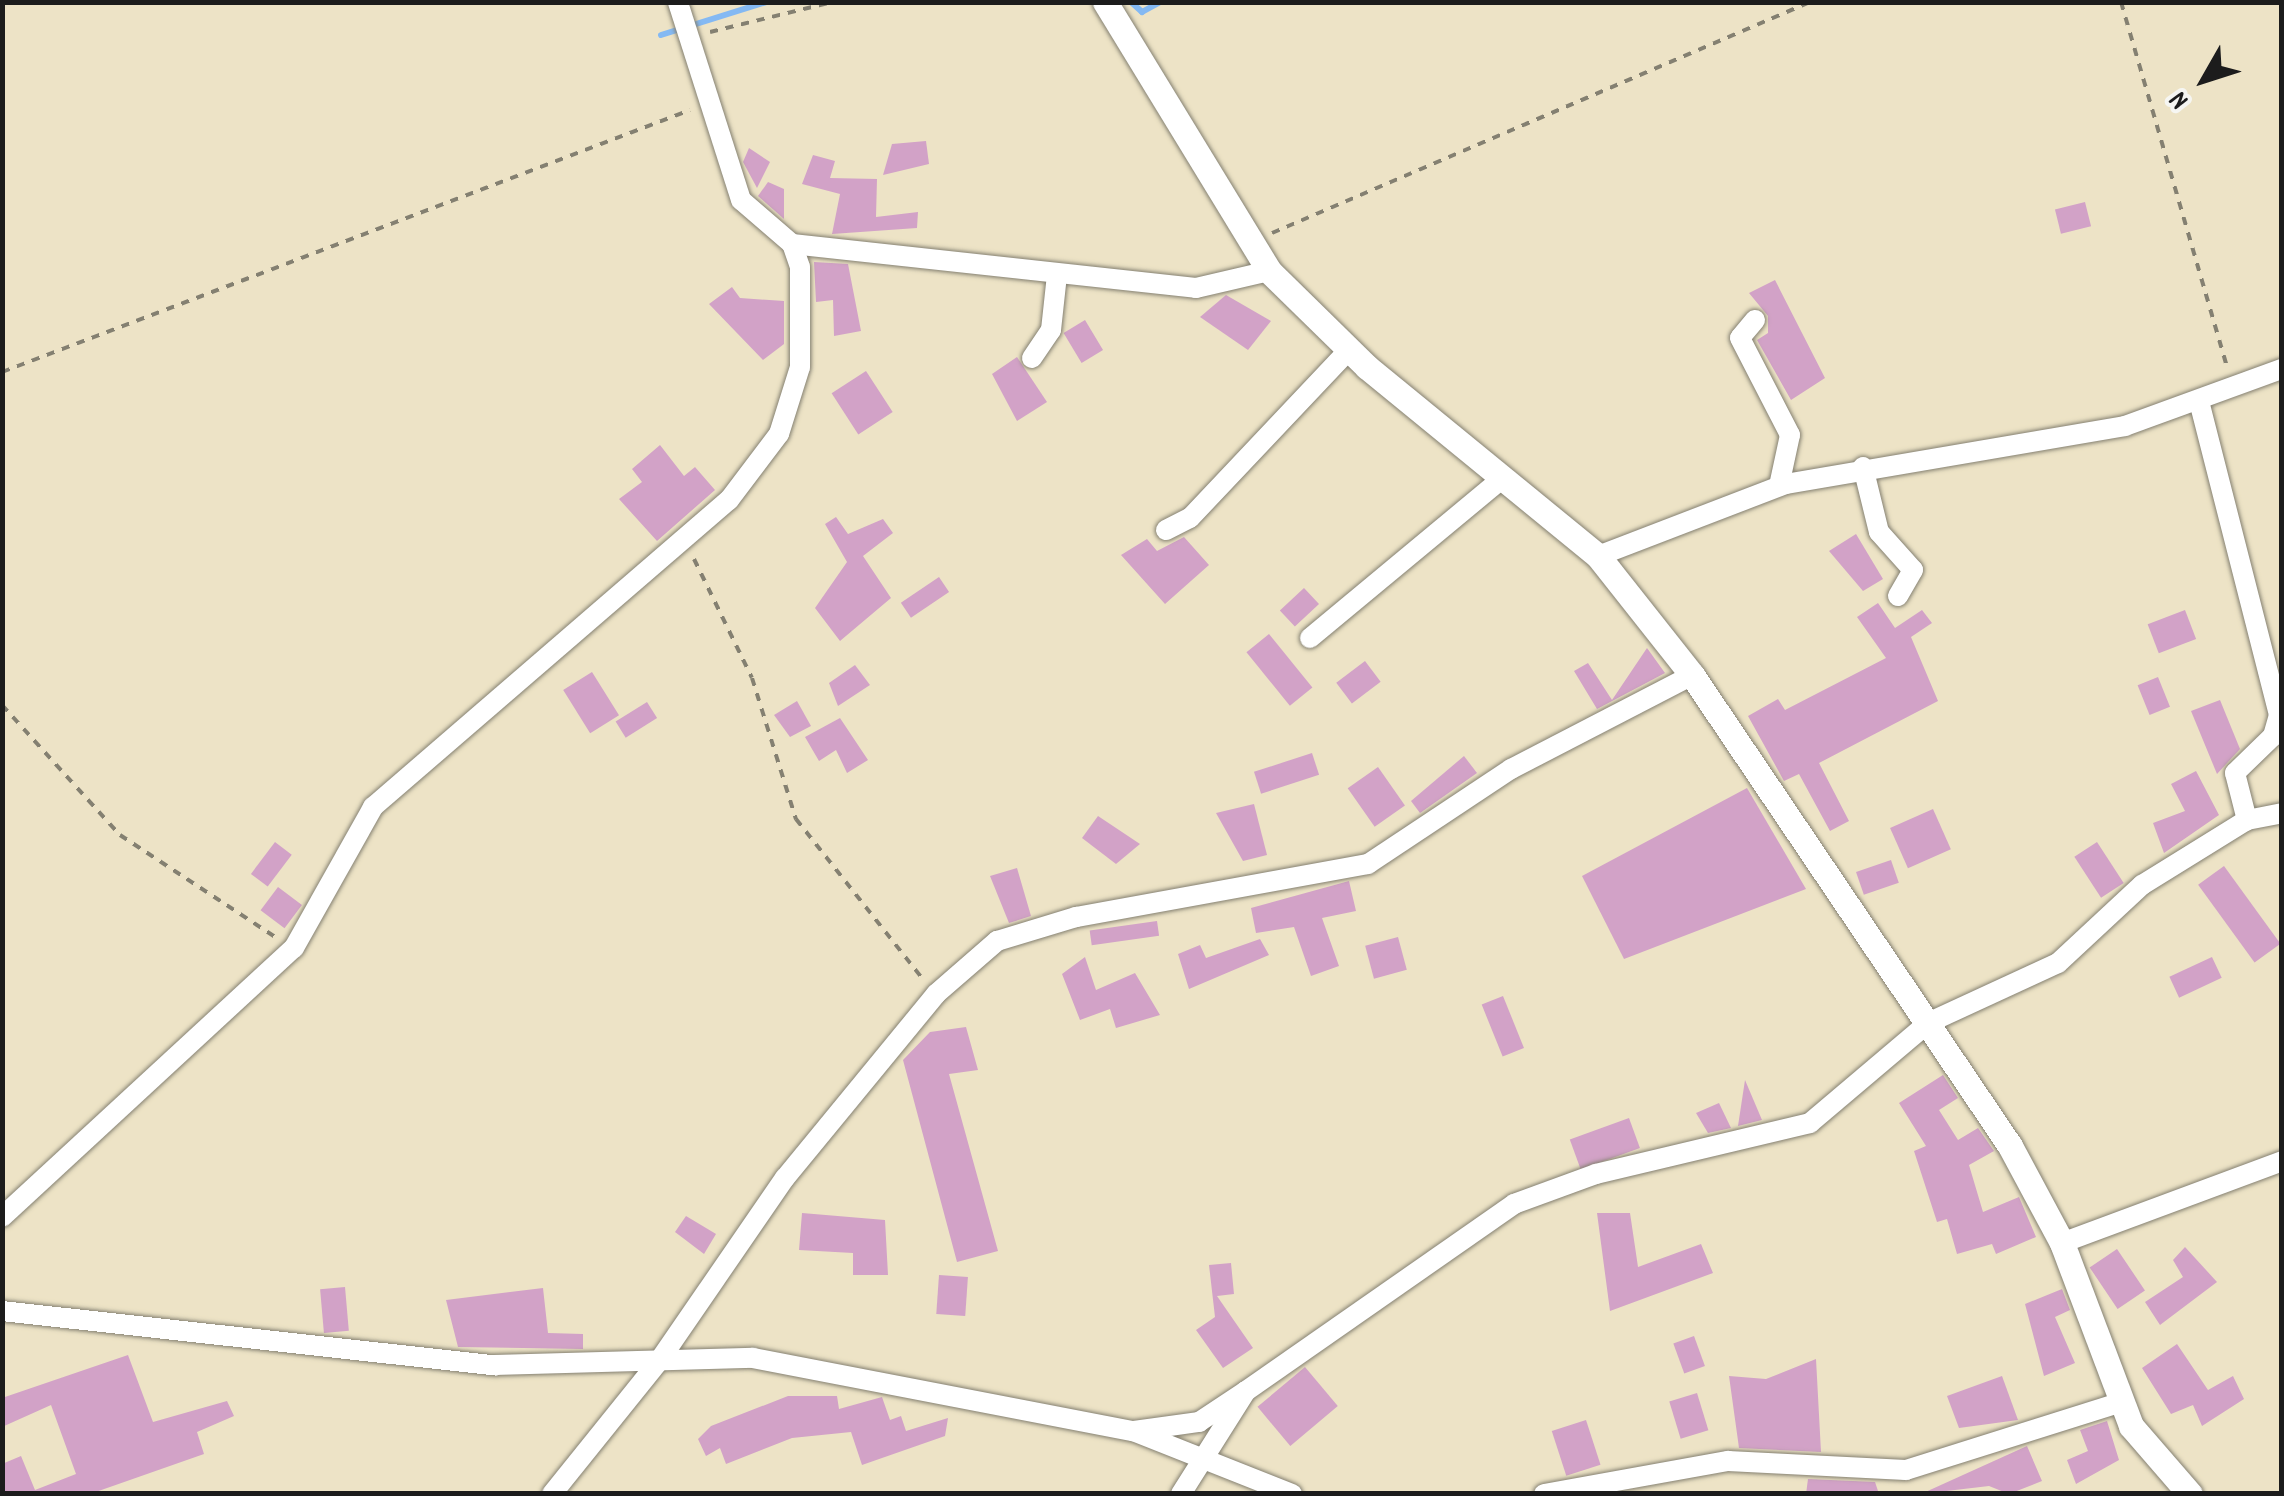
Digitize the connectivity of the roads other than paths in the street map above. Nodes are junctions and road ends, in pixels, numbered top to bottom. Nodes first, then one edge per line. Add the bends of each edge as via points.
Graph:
1 (678, 2) edge
2 (1105, 2) edge
3 (792, 244) junction
4 (1269, 270) junction
5 (1057, 274) junction
6 (1755, 320) dead end
7 (1350, 349) junction
8 (1032, 358) dead end
9 (2282, 369) edge
10 (2200, 405) junction
11 (1863, 467) junction
12 (1503, 478) junction
13 (1779, 486) junction
14 (1166, 530) dead end
15 (1598, 556) junction
16 (1898, 596) dead end
17 (1310, 638) dead end
18 (1692, 675) junction
19 (2282, 813) edge
20 (2248, 820) junction
21 (1928, 1023) junction
22 (2282, 1161) edge
23 (2, 1216) edge
24 (2062, 1243) junction
25 (2, 1311) edge
26 (659, 1361) junction
27 (1246, 1391) junction
28 (2119, 1402) junction
29 (1133, 1431) junction
30 (1206, 1460) junction
31 (552, 1494) edge
32 (1181, 1494) edge
33 (1292, 1494) edge
34 (1544, 1494) edge
35 (2190, 1494) edge

1 - 3 street via 741,200
2 - 4 street
3 - 5 street
3 - 23 street via 800,367 779,434 729,500 373,807 294,948
4 - 5 street via 1196,288
4 - 7 street
5 - 8 street via 1051,330
6 - 13 street via 1740,338 1790,435
7 - 12 street
7 - 14 street via 1190,518
9 - 10 street via 2232,385
10 - 11 street via 2126,426
10 - 20 street via 2278,715 2273,736 2235,774
11 - 13 street
11 - 16 street via 1879,532 1913,570
12 - 15 street
12 - 17 street
13 - 15 street
15 - 18 street
18 - 21 street
18 - 26 street via 1511,770 1368,864 1044,926 997,941 936,994 785,1178
19 - 20 street
20 - 21 street via 2142,885 2058,962
21 - 24 street
21 - 27 street via 1810,1122 1596,1174 1514,1204
22 - 24 street
24 - 28 street
25 - 26 street via 404,1358
26 - 29 street via 753,1358
26 - 31 street
27 - 29 street via 1199,1422
27 - 30 street
28 - 34 street via 1906,1470 1728,1461
28 - 35 street via 2144,1448
29 - 30 street
30 - 32 street
30 - 33 street

